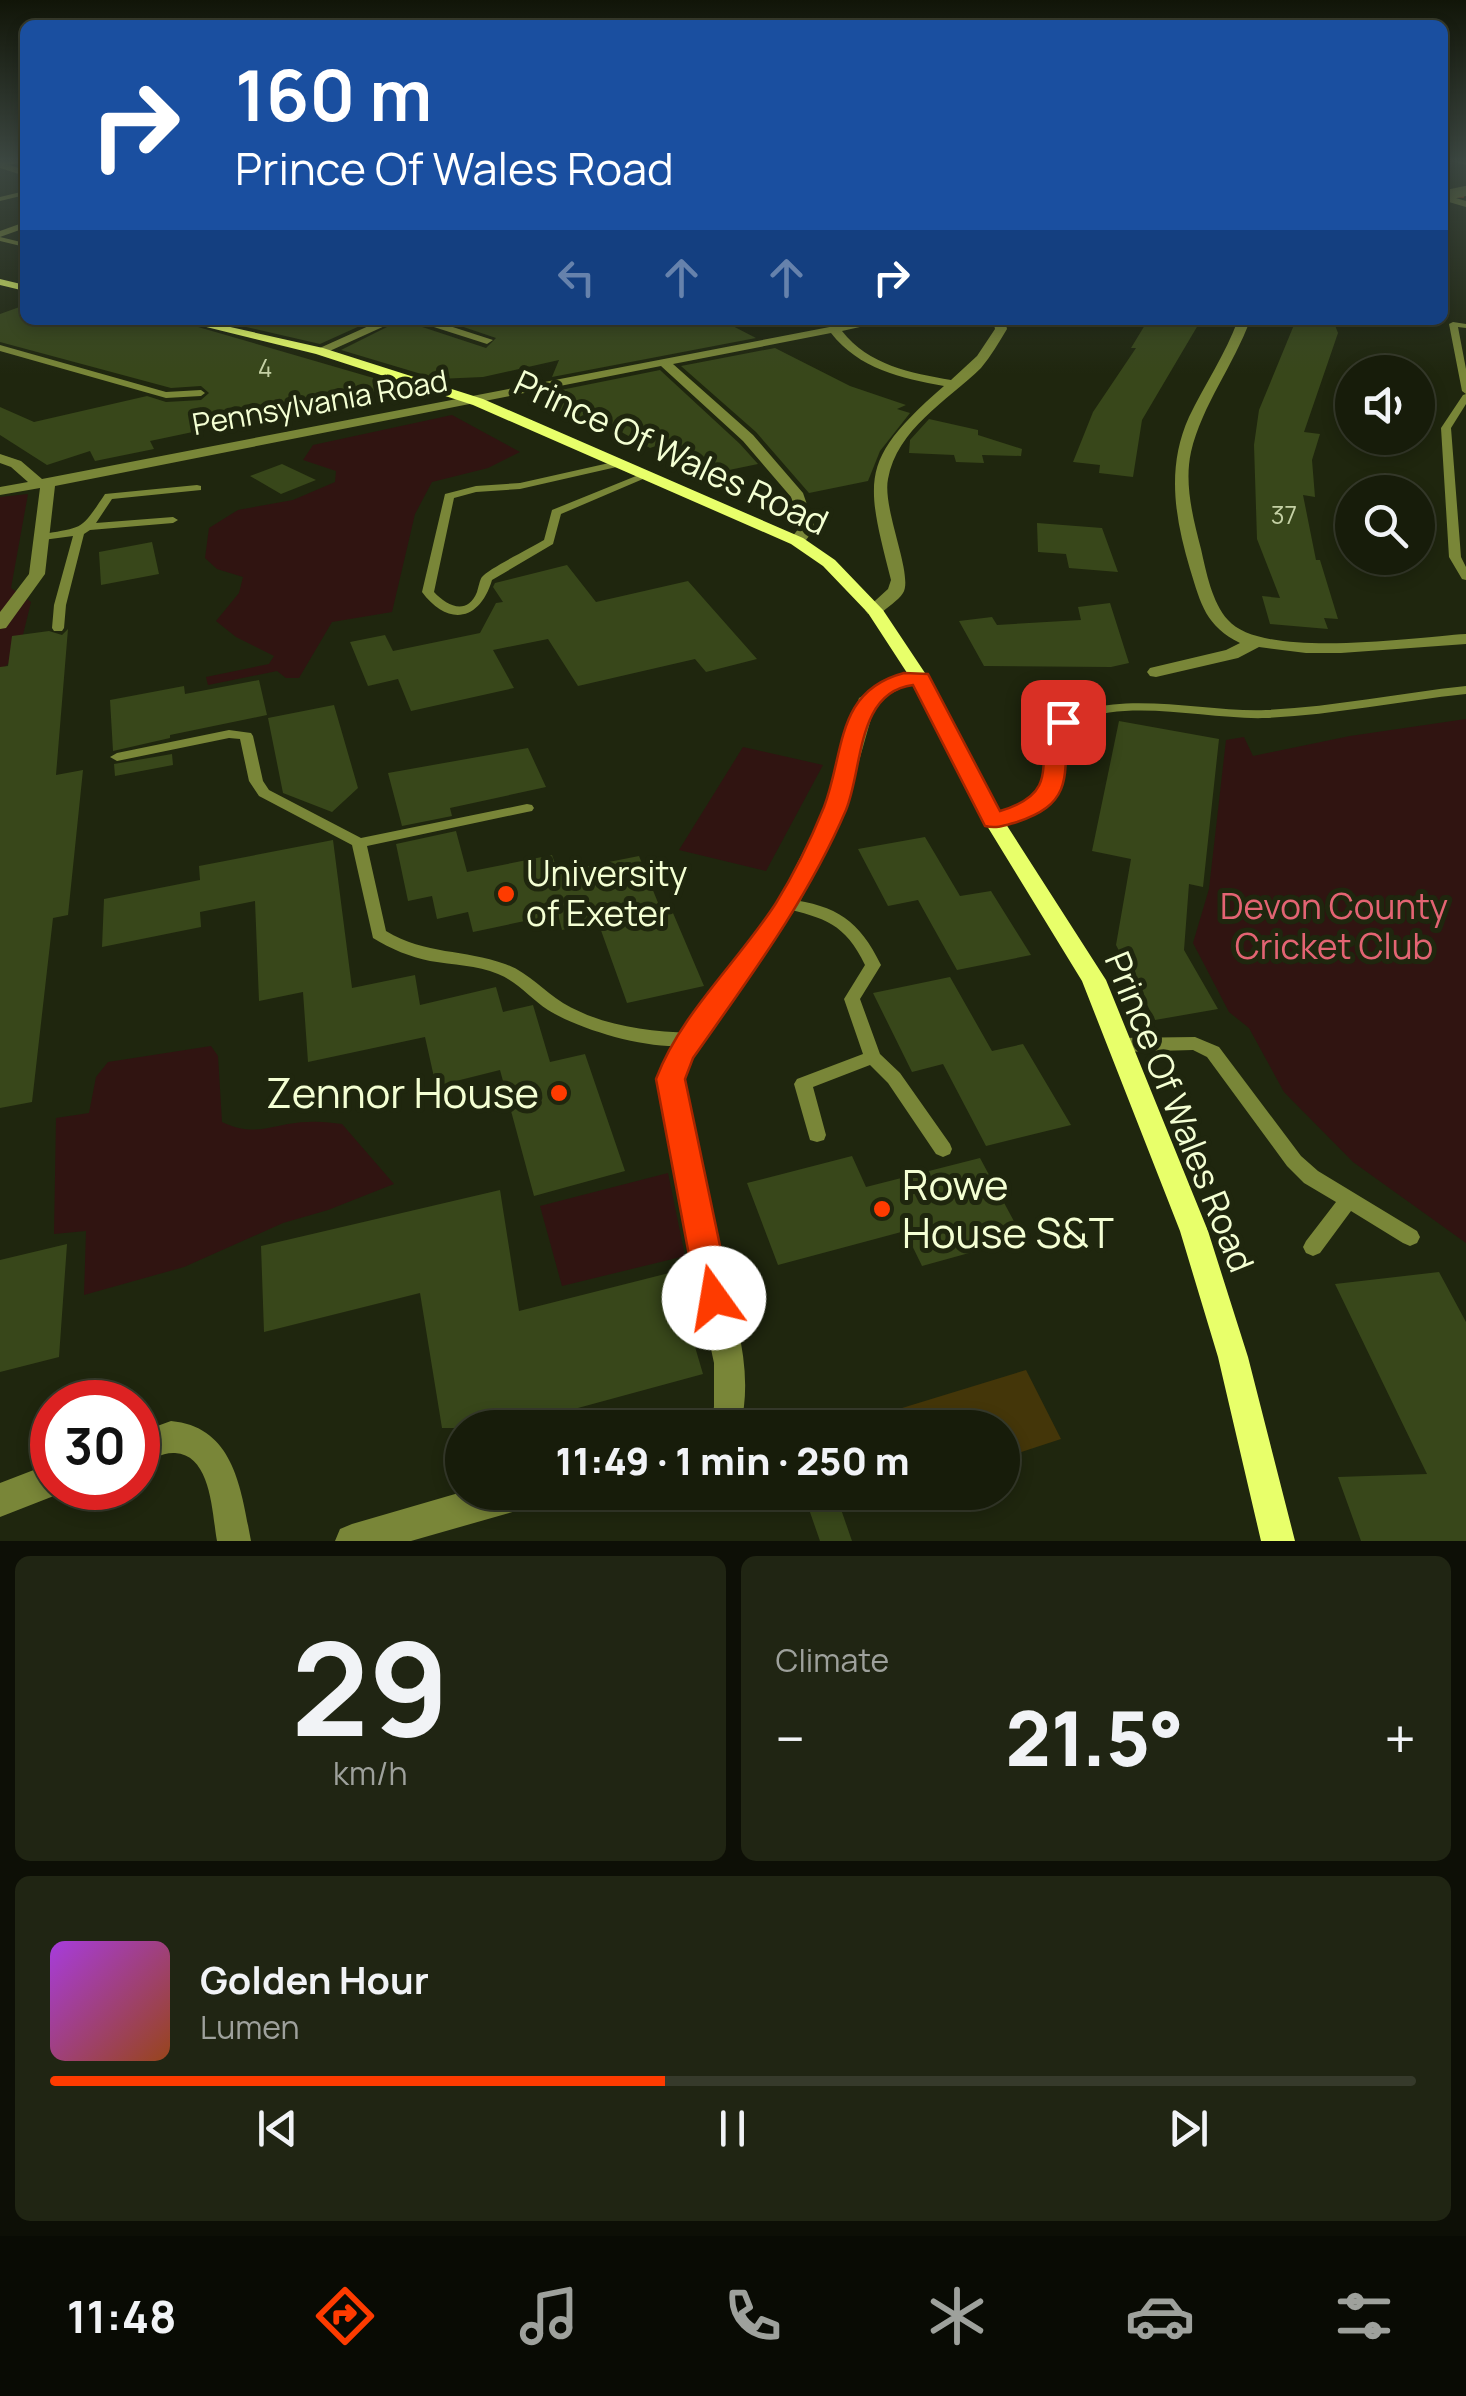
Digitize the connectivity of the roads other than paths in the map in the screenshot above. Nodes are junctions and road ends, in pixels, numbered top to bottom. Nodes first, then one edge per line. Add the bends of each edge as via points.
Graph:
1 (206, 325) edge
2 (380, 325) edge
3 (435, 325) edge
4 (857, 325) edge
5 (1000, 325) edge
6 (1241, 325) edge
7 (1466, 326) edge
8 (834, 329) junction
9 (487, 340) dead end
10 (0, 348) edge
11 (319, 351) junction
12 (664, 362) junction
13 (951, 384) junction
14 (201, 393) dead end
15 (1466, 394) edge
16 (478, 402) junction
17 (0, 458) edge
18 (618, 464) junction
19 (644, 476) junction
20 (44, 484) junction
21 (197, 488) dead end
22 (0, 491) edge
23 (173, 520) dead end
24 (83, 530) junction
25 (43, 536) junction
26 (797, 542) junction
27 (1466, 577) edge
28 (874, 610) junction
29 (0, 624) edge
30 (58, 628) dead end
31 (1466, 639) edge
32 (1254, 643) junction
33 (1156, 672) dead end
34 (920, 679) junction
35 (1466, 690) edge
36 (117, 756) dead end
37 (527, 808) dead end
38 (994, 821) junction
39 (358, 842) junction
40 (788, 904) junction
41 (690, 1039) junction
42 (1120, 1045) junction
43 (873, 1057) junction
44 (817, 1135) dead end
45 (943, 1149) dead end
46 (1348, 1200) junction
47 (1410, 1237) dead end
48 (1313, 1247) dead end
49 (731, 1410) edge
50 (160, 1441) edge
51 (30, 1488) edge
52 (0, 1500) edge
53 (460, 1510) edge
54 (234, 1541) edge
55 (352, 1541) edge
56 (1278, 1541) edge

1 - 11 street, Prince Of Wales Road
2 - 11 street
3 - 9 street
4 - 8 street, Pennsylvania Road
5 - 13 street via 990,348
6 - 32 street via 1193,418 1182,456 1185,520 1200,572 1223,626
7 - 15 lane via 1454,324
8 - 12 street, Pennsylvania Road
8 - 13 street via 850,349 882,366
10 - 14 lane via 166,395
11 - 16 street, Prince Of Wales Road
12 - 16 street, Pennsylvania Road
12 - 26 street via 748,438 798,496 807,528
13 - 28 street via 899,442 880,480 899,580
15 - 27 lane via 1446,428 1454,557
16 - 18 street, Prince Of Wales Road
16 - 20 street, Pennsylvania Road
17 - 20 street
18 - 19 street, Prince Of Wales Road
18 - 19 lane via 448,496 428,592 434,602 446,610 473,607 488,578 549,542 556,512
19 - 26 street, Prince Of Wales Road
20 - 22 street, Pennsylvania Road
20 - 25 street
21 - 24 lane via 109,496
23 - 24 lane
24 - 25 lane
24 - 30 lane
25 - 29 street via 37,574
26 - 28 street, Prince Of Wales Road via 829,563
28 - 34 street, Prince Of Wales Road
31 - 32 street via 1278,649
32 - 33 street
34 - 38 street, Prince Of Wales Road
34 - 40 street via 882,688 862,708 836,807
35 - 38 lane via 1266,714 1124,708 1075,718 1054,730 1055,776 1048,794 1028,810
36 - 39 lane via 246,736 264,793
37 - 39 lane
38 - 42 street, Prince Of Wales Road via 1094,980
39 - 41 lane via 380,934 403,950 525,978 553,1005 586,1022
40 - 41 street
40 - 43 lane via 815,907 862,938 873,965 852,998
41 - 49 street via 671,1079 730,1361
42 - 46 lane via 1196,1043 1214,1052 1294,1162
42 - 56 street, Prince Of Wales Road via 1194,1231 1234,1357
43 - 44 lane via 803,1084
43 - 45 lane
46 - 47 lane
46 - 48 lane
50 - 54 street via 173,1436 200,1443 217,1463
51 - 52 street
53 - 55 street

